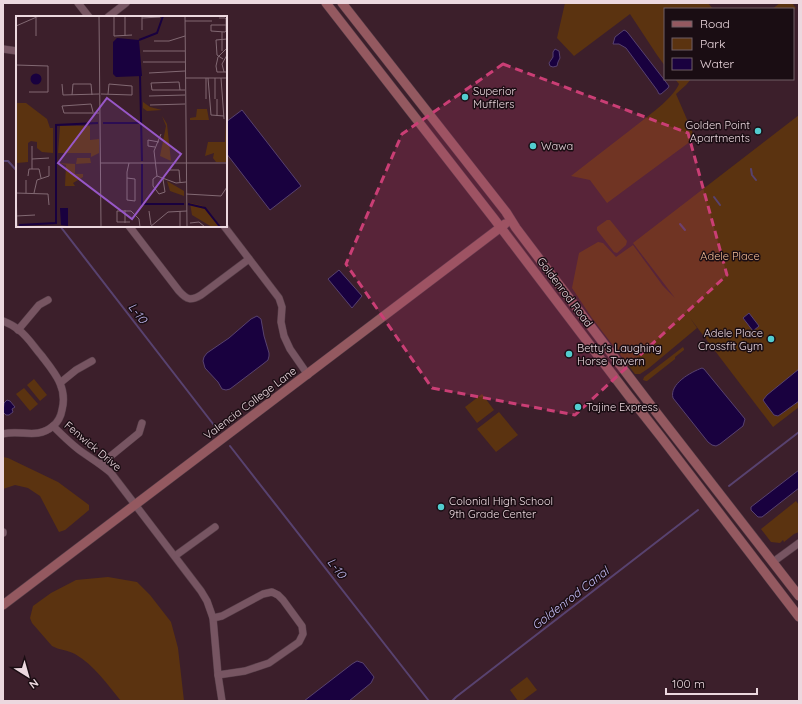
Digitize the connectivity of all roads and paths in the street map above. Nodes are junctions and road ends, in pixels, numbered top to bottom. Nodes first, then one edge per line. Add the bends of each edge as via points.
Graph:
1 (78, 3) edge
2 (126, 3) edge
3 (326, 3) edge
4 (342, 3) edge
5 (88, 16) edge
6 (109, 16) edge
7 (3, 49) edge
8 (16, 51) edge
9 (366, 54) junction
10 (387, 60) junction
11 (510, 220) junction
12 (130, 227) edge
13 (225, 227) edge
14 (501, 227) junction
15 (249, 258) junction
16 (48, 300) dead end
17 (3, 321) edge
18 (18, 330) junction
19 (92, 361) dead end
20 (308, 374) junction
21 (60, 383) junction
22 (628, 395) junction
23 (646, 399) junction
24 (142, 423) dead end
25 (53, 426) junction
26 (3, 434) edge
27 (101, 464) junction
28 (136, 505) junction
29 (215, 527) dead end
30 (799, 543) edge
31 (750, 553) junction
32 (175, 556) junction
33 (773, 562) junction
34 (763, 571) junction
35 (784, 576) junction
36 (799, 596) edge
37 (3, 605) edge
38 (799, 617) edge
39 (213, 618) junction
40 (218, 675) junction
41 (222, 701) edge

1 - 5 street
2 - 6 street
3 - 9 main road, Goldenrod Road
4 - 10 main road, Goldenrod Road
7 - 8 street
9 - 10 main road via 378,60
9 - 14 main road, Goldenrod Road
10 - 11 main road, Goldenrod Road
11 - 14 main road, Valencia College Lane
11 - 23 main road, Goldenrod Road
12 - 15 street via 182,294 189,299 201,295
13 - 15 street
14 - 20 main road, Valencia College Lane
14 - 22 main road, Goldenrod Road
15 - 20 street via 279,298 284,336
16 - 18 street via 38,305
17 - 18 street
18 - 21 street via 32,344
19 - 21 street
20 - 28 main road, Valencia College Lane
21 - 25 street via 63,389 63,406 61,416
22 - 23 main road
22 - 31 main road, Goldenrod Road
23 - 33 main road, Goldenrod Road
24 - 27 street via 139,433
25 - 26 street, Fenwick Drive via 42,432 30,434
25 - 27 street, Fenwick Drive via 75,447
27 - 28 street, Fenwick Drive
28 - 32 street, Fenwick Drive
28 - 37 main road, Valencia College Lane
29 - 32 street
30 - 33 street
31 - 33 main road
31 - 34 main road, Goldenrod Road
32 - 39 street, Fenwick Drive via 201,590
33 - 35 main road, Goldenrod Road
34 - 35 main road
34 - 38 main road, Goldenrod Road
35 - 36 main road, Goldenrod Road
39 - 40 street, Fenwick Drive
39 - 40 street via 272,592 283,600 300,623 303,632 299,642 269,663 245,671
40 - 41 street, Fenwick Drive

